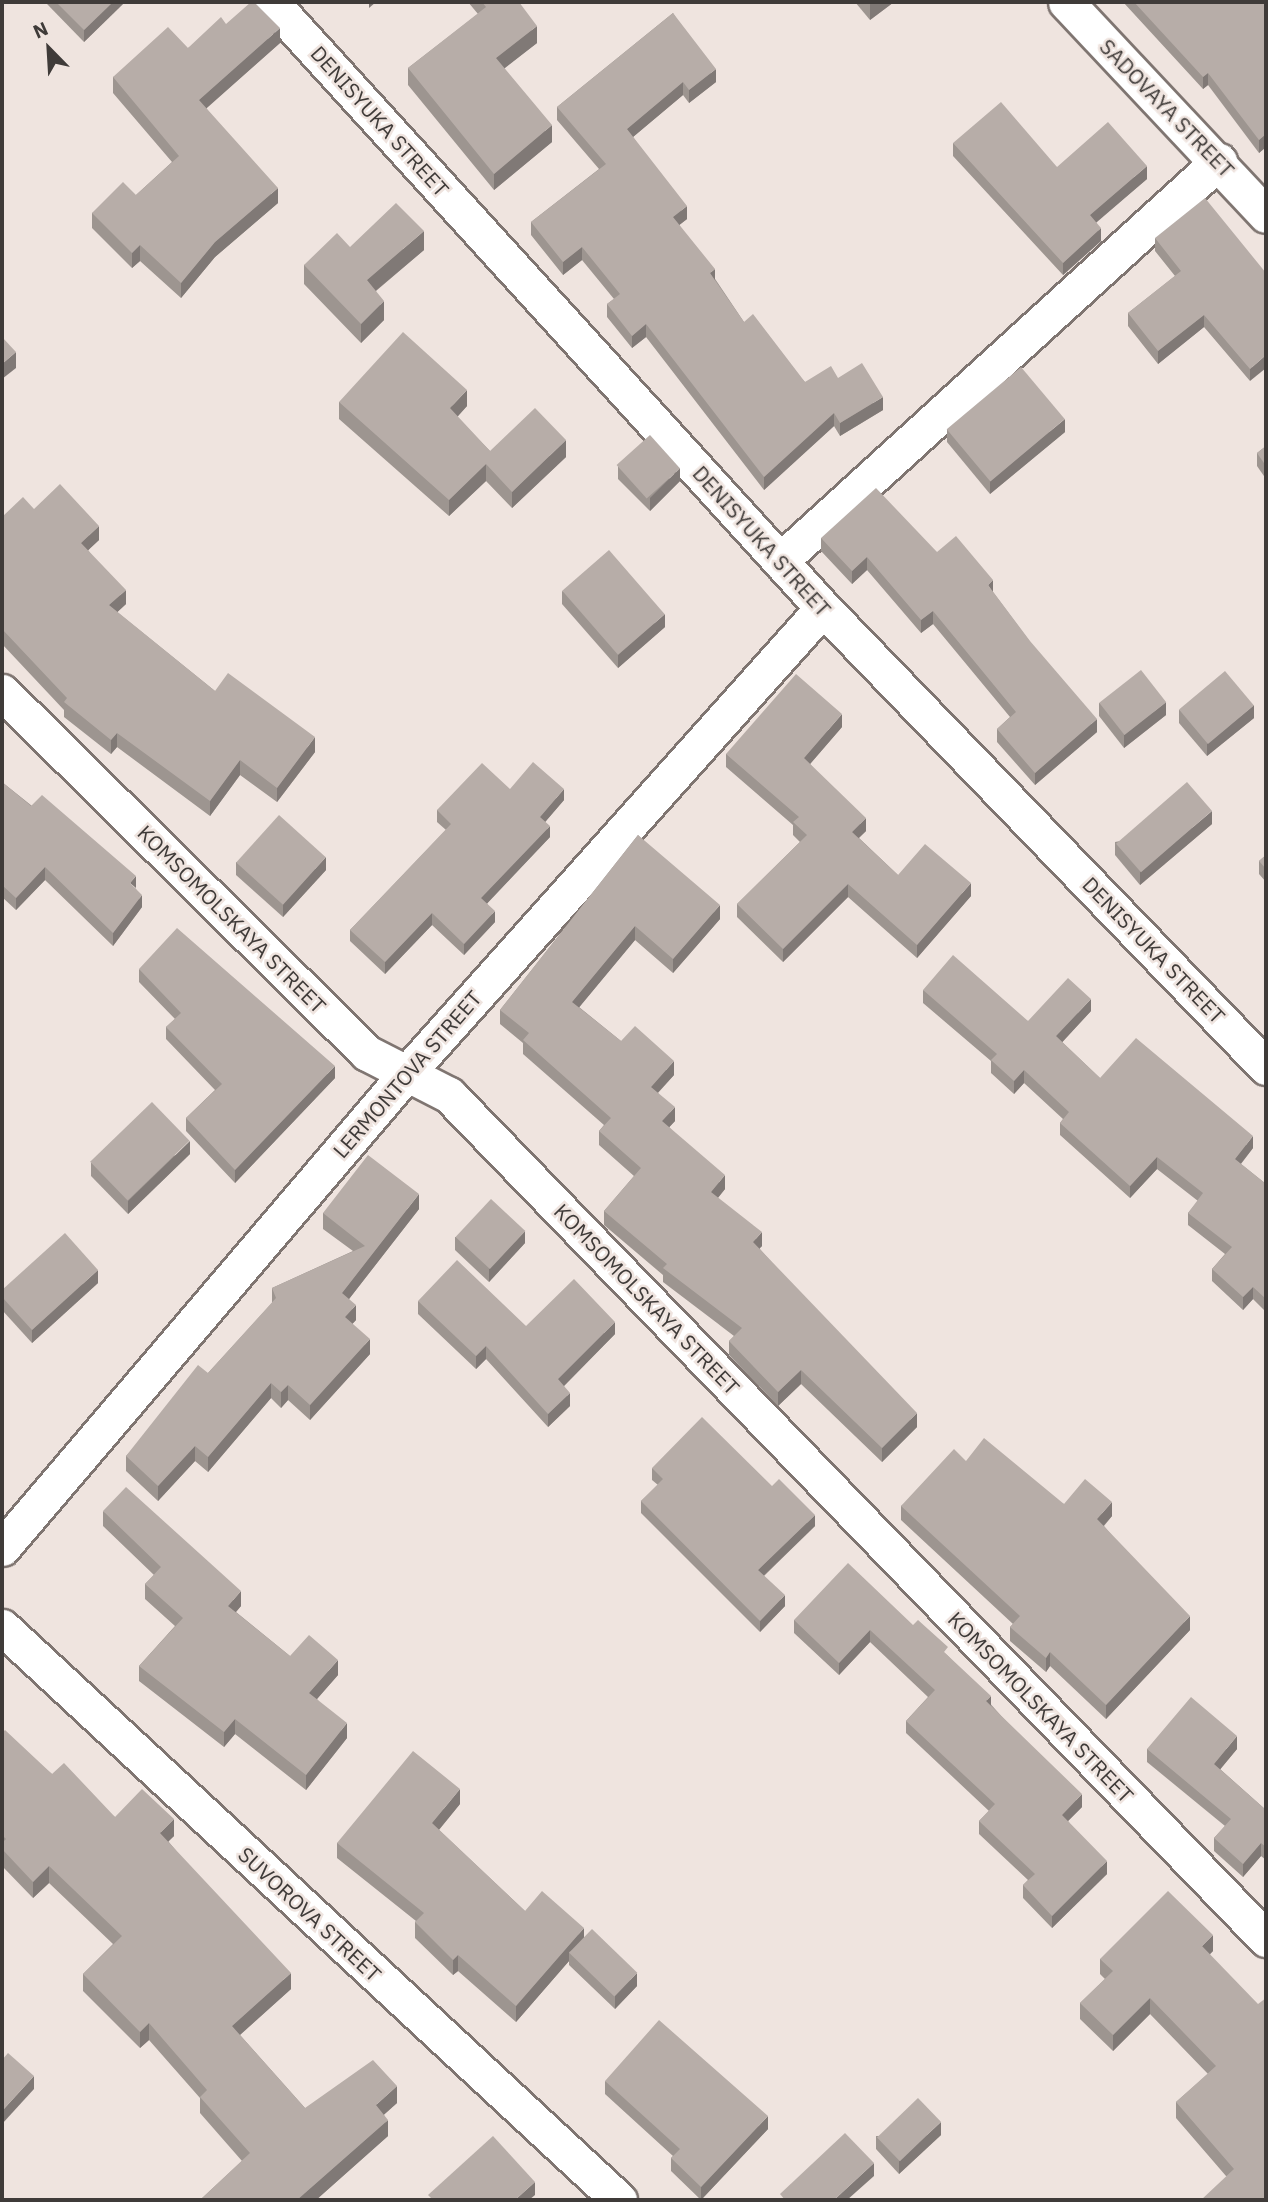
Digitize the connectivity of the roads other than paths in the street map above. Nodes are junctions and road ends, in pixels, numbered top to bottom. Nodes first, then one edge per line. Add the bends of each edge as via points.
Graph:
1 (271, 2) edge
2 (1066, 2) edge
3 (1219, 161) junction
4 (1266, 215) edge
5 (780, 561) junction
6 (822, 608) junction
7 (2, 692) edge
8 (1266, 1066) edge
9 (406, 1073) junction
10 (2, 1548) edge
11 (2, 1627) edge
12 (1266, 1939) edge
13 (619, 2200) edge

1 - 5 street, DENISYUKA STREET
2 - 3 street, SADOVAYA STREET
3 - 4 street, SADOVAYA STREET
3 - 5 street
5 - 6 street, DENISYUKA STREET
6 - 8 street, DENISYUKA STREET
6 - 9 street, LERMONTOVA STREET
7 - 9 street, KOMSOMOLSKAYA STREET via 367,1053
9 - 10 street, LERMONTOVA STREET
9 - 12 street, KOMSOMOLSKAYA STREET via 449,1095
11 - 13 street, SUVOROVA STREET

